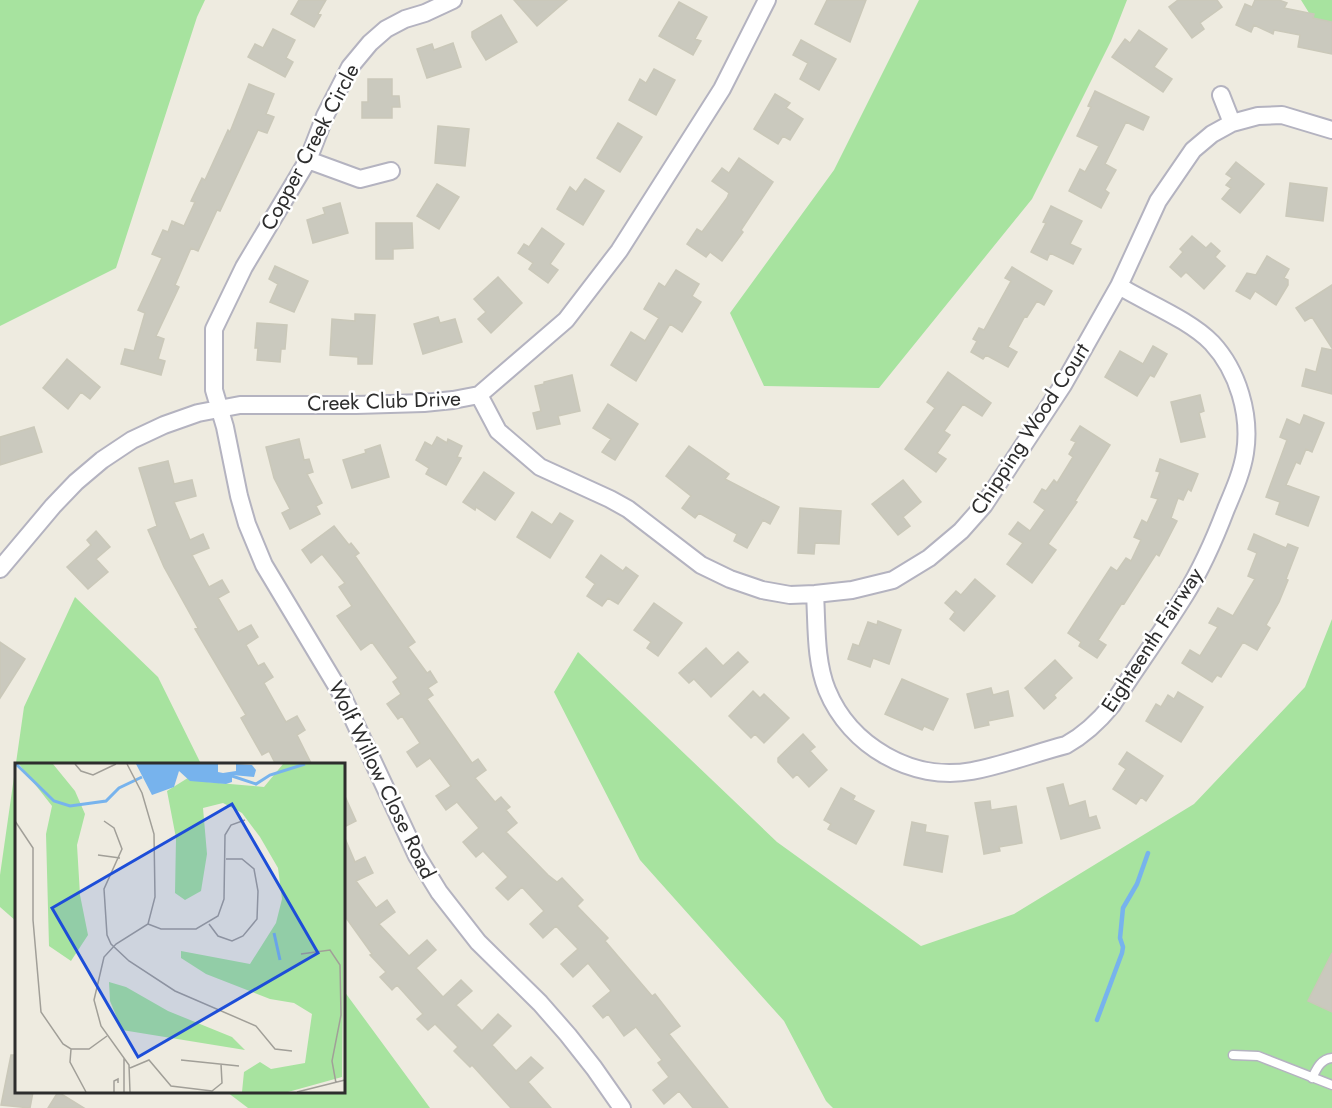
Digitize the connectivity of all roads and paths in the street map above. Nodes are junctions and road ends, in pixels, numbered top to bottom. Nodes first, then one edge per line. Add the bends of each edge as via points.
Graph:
1 (453, 0) edge
2 (767, 0) edge
3 (1221, 95) dead end
4 (1232, 123) junction
5 (1332, 130) edge
6 (308, 160) junction
7 (391, 171) dead end
8 (1119, 286) junction
9 (479, 395) junction
10 (220, 408) junction
11 (0, 569) edge
12 (815, 594) junction
13 (1233, 1055) dead end
14 (1332, 1058) edge
15 (1312, 1077) junction
16 (1332, 1085) edge
17 (622, 1108) edge

1 - 6 street, Copper Creek Circle via 386,29 370,43 350,67
2 - 9 street, Creek Club Drive via 722,89 603,273 566,320
3 - 4 street
4 - 5 street, Chipping Wood Court via 1282,115
4 - 8 street, Chipping Wood Court via 1193,150 1158,201
6 - 7 street via 360,179
6 - 10 street, Copper Creek Circle via 244,267 214,329 214,390
8 - 12 street, Chipping Wood Court via 1064,385 984,505 961,531 929,558 893,580
8 - 12 street, Eighteenth Fairway via 1193,327 1224,357 1242,396 1246,434 1239,476 1200,567 1186,594 1099,721 1066,745 971,771 931,772 891,759 854,732 827,690 818,646
9 - 10 street, Creek Club Drive via 424,403
9 - 12 street, Chipping Wood Court via 498,431 540,467 628,509 701,565 762,590
10 - 11 street, Creek Club Drive via 164,425 102,460 53,506
10 - 17 street, Wolf Willow Close Road via 254,544 342,695 417,856 451,909 568,1035
13 - 15 lane via 1258,1056
14 - 15 lane via 1319,1064
15 - 16 lane

